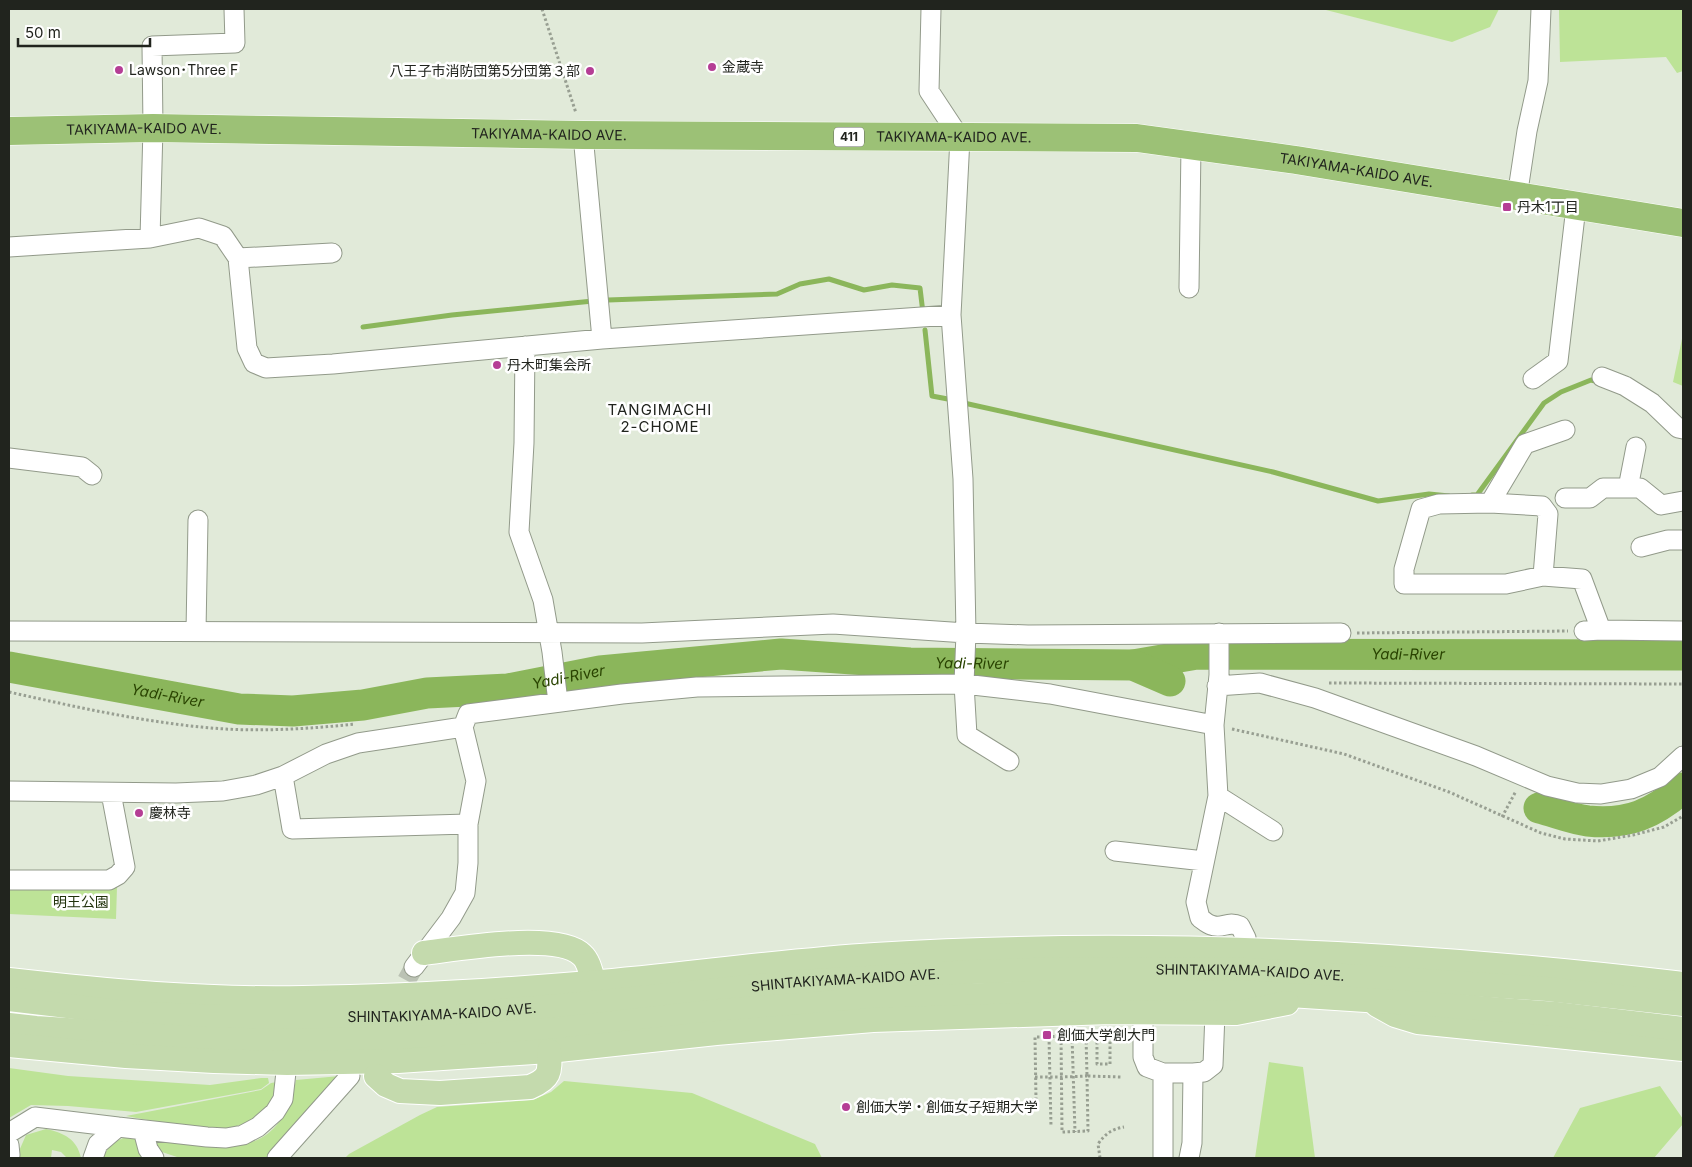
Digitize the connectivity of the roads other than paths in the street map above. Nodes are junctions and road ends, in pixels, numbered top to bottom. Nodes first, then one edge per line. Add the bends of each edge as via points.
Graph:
1 (234, 9) edge
2 (931, 9) edge
3 (1541, 9) edge
4 (154, 128) junction
5 (9, 131) edge
6 (583, 135) junction
7 (960, 138) junction
8 (1191, 146) junction
9 (1517, 197) junction
10 (1576, 207) junction
11 (1683, 223) edge
12 (150, 238) junction
13 (9, 247) edge
14 (332, 253) dead end
15 (238, 258) junction
16 (1189, 288) dead end
17 (951, 315) junction
18 (602, 339) junction
19 (525, 346) junction
20 (1602, 377) dead end
21 (1533, 378) dead end
22 (1683, 429) edge
23 (1566, 430) dead end
24 (1636, 447) dead end
25 (9, 458) edge
26 (92, 475) dead end
27 (1628, 488) junction
28 (1565, 498) dead end
29 (1683, 502) edge
30 (1490, 503) junction
31 (198, 520) dead end
32 (1683, 540) edge
33 (1641, 547) dead end
34 (1542, 576) junction
35 (9, 631) edge
36 (1683, 631) edge
37 (196, 632) junction
38 (548, 633) junction
39 (1341, 633) road end
40 (1219, 636) junction
41 (966, 637) junction
42 (1218, 680) junction
43 (965, 681) junction
44 (557, 696) junction
45 (1214, 725) junction
46 (463, 727) junction
47 (1683, 756) edge
48 (1009, 761) dead end
49 (282, 776) junction
50 (9, 791) edge
51 (111, 793) junction
52 (1218, 796) junction
53 (468, 824) junction
54 (1273, 831) dead end
55 (1115, 851) dead end
56 (1204, 861) junction
57 (9, 880) edge
58 (1243, 950) junction
59 (419, 960) joint
60 (9, 980) edge
61 (594, 983) junction
62 (1683, 984) edge
63 (1318, 998) junction
64 (9, 999) edge
65 (1366, 999) junction
66 (1683, 1004) edge
67 (1143, 1012) junction
68 (1215, 1013) junction
69 (9, 1024) edge
70 (1683, 1029) edge
71 (9, 1045) edge
72 (1683, 1049) edge
73 (549, 1051) junction
74 (287, 1063) junction
75 (1193, 1073) junction
76 (1163, 1074) junction
77 (350, 1076) dead end
78 (376, 1076) dead end
79 (118, 1127) junction
80 (143, 1130) junction
81 (9, 1133) edge
82 (9, 1145) edge
83 (9, 1158) edge
84 (93, 1158) edge
85 (154, 1158) edge
86 (277, 1158) edge
87 (1163, 1158) edge
88 (1189, 1158) edge

1 - 4 street via 235,43 152,46
2 - 7 street via 929,91
3 - 9 street via 1538,81
4 - 5 highway, TAKIYAMA-KAIDO AVE. / 411
4 - 6 highway, TAKIYAMA-KAIDO AVE. / 411
4 - 12 street
6 - 7 highway, TAKIYAMA-KAIDO AVE. / 411
6 - 18 street
7 - 8 highway, TAKIYAMA-KAIDO AVE. / 411 via 1137,138
7 - 17 street
8 - 9 highway, TAKIYAMA-KAIDO AVE. / 411
8 - 16 street
9 - 10 highway, TAKIYAMA-KAIDO AVE. / 411
10 - 11 highway, TAKIYAMA-KAIDO AVE. / 411
10 - 21 street via 1558,361
12 - 13 street
12 - 15 street via 199,228 223,236
14 - 15 street
15 - 19 street via 247,348 254,363 266,368
17 - 18 street
17 - 41 street via 963,479
18 - 19 street
19 - 38 street via 519,532 542,600
20 - 22 street via 1626,386
23 - 30 street via 1525,444
24 - 27 street
25 - 26 street via 82,467
27 - 28 street via 1603,488 1590,498
27 - 29 street via 1640,488 1661,505
30 - 34 street via 1542,506 1548,514
30 - 34 street via 1439,504 1421,510 1404,569 1404,584 1506,584
31 - 37 street
32 - 33 street
34 - 36 street via 1582,579 1592,630
35 - 37 street
37 - 38 street
38 - 41 street via 642,633 833,624
38 - 44 street
39 - 40 street
40 - 41 street
40 - 42 street
41 - 43 street
42 - 45 street
42 - 47 street via 1260,682 1315,698 1476,756 1546,786 1577,793 1601,794 1631,789 1660,777
43 - 44 street via 697,687
43 - 45 street
43 - 48 street via 967,734
44 - 46 street via 468,714
45 - 52 street
46 - 49 street via 358,743 326,754
46 - 53 street via 476,781
49 - 51 street via 223,791
49 - 53 street via 292,829
50 - 51 street
51 - 57 street via 125,866 118,874 110,880
52 - 54 street
52 - 56 street
53 - 59 street via 465,893 451,918
55 - 56 street
56 - 58 street via 1196,902 1200,918 1210,925 1233,923 1240,926 1246,938
58 - 61 main road via 1186,947 961,951 748,966
58 - 62 main road via 1409,957
59 - 61 main road via 482,946 548,942 575,949 583,955
60 - 61 main road via 198,996 301,998 469,992
63 - 65 main road, SHINTAKIYAMA-KAIDO AVE.
63 - 68 main road via 1236,1013
63 - 69 main road, SHINTAKIYAMA-KAIDO AVE. via 1258,993 1066,992 878,999 719,1011 560,1029 285,1041 164,1037
64 - 66 main road, SHINTAKIYAMA-KAIDO AVE. via 125,1013 221,1017 387,1017 487,1012 797,982 1064,969 1248,970 1547,989
65 - 70 main road, SHINTAKIYAMA-KAIDO AVE. via 1556,1014
65 - 72 main road via 1395,1015 1418,1022
67 - 68 main road
67 - 73 main road via 873,1020
67 - 76 street via 1143,1057 1147,1068
68 - 75 street via 1213,1065 1204,1072
71 - 74 main road via 214,1062
73 - 74 main road via 398,1061
73 - 78 main road via 547,1077 530,1087 440,1093 400,1091
74 - 80 street via 283,1099 279,1106 258,1127 243,1135 226,1138
75 - 76 street
75 - 88 street
76 - 87 street
77 - 86 street
79 - 80 street
79 - 81 street via 35,1117
79 - 84 street via 98,1144
80 - 85 street
82 - 83 street

